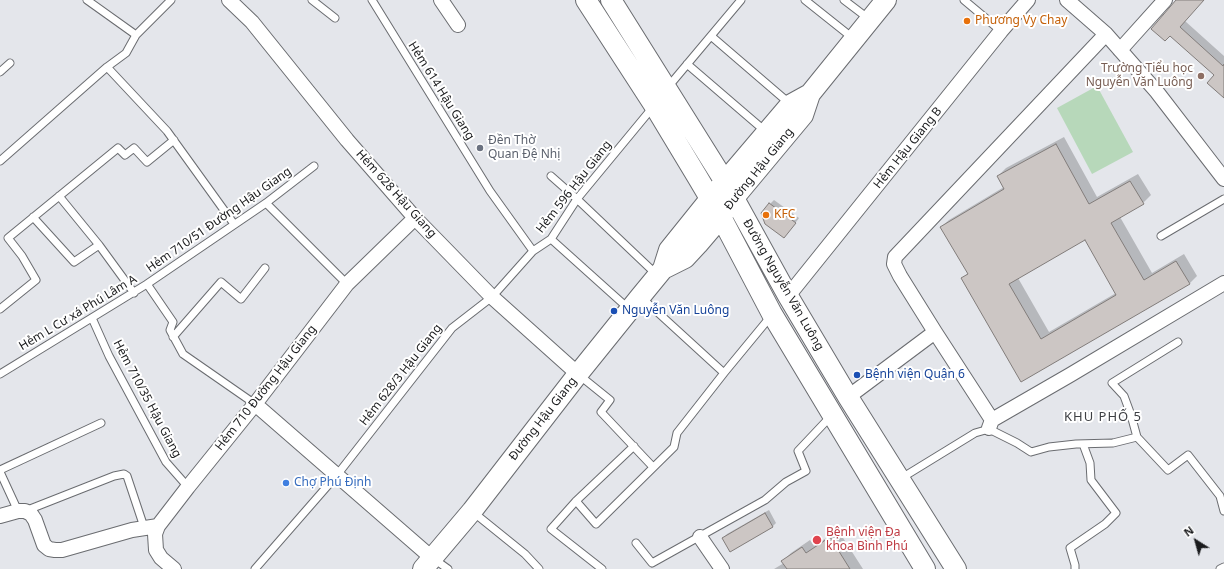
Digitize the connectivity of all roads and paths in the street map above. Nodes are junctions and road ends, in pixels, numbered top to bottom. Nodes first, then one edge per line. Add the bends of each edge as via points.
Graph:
1 (87, 0) edge
2 (171, 0) edge
3 (229, 0) edge
4 (312, 0) edge
5 (372, 0) edge
6 (441, 0) edge
7 (586, 0) edge
8 (611, 0) edge
9 (741, 0) edge
10 (805, 0) edge
11 (844, 0) edge
12 (886, 0) edge
13 (964, 0) edge
14 (1028, 0) edge
15 (1067, 0) edge
16 (1165, 0) edge
17 (335, 18) dead end
18 (870, 20) junction
19 (458, 26) dead end
20 (1002, 31) junction
21 (1106, 34) junction
22 (136, 35) junction
23 (711, 36) junction
24 (854, 39) junction
25 (1120, 50) junction
26 (10, 63) dead end
27 (687, 64) junction
28 (107, 68) junction
29 (0, 72) edge
30 (667, 88) junction
31 (810, 94) junction
32 (654, 105) junction
33 (790, 105) junction
34 (767, 132) junction
35 (174, 140) junction
36 (0, 161) edge
37 (314, 166) dead end
38 (551, 176) dead end
39 (1224, 179) edge
40 (729, 190) junction
41 (59, 196) junction
42 (577, 198) junction
43 (710, 199) junction
44 (1224, 199) edge
45 (266, 203) junction
46 (721, 216) junction
47 (34, 217) junction
48 (415, 218) junction
49 (234, 224) junction
50 (1161, 236) dead end
51 (550, 240) junction
52 (99, 245) junction
53 (533, 252) junction
54 (265, 268) dead end
55 (660, 273) junction
56 (1224, 283) edge
57 (147, 284) junction
58 (347, 284) junction
59 (134, 293) junction
60 (788, 296) junction
61 (492, 297) junction
62 (635, 303) junction
63 (0, 309) edge
64 (772, 314) junction
65 (92, 318) junction
66 (935, 332) junction
67 (173, 337) junction
68 (1178, 342) dead end
69 (724, 372) junction
70 (0, 374) edge
71 (578, 374) junction
72 (848, 398) junction
73 (255, 404) junction
74 (832, 415) junction
75 (101, 423) dead end
76 (991, 424) junction
77 (1137, 437) junction
78 (1083, 444) junction
79 (634, 446) junction
80 (653, 467) junction
81 (0, 471) edge
82 (337, 475) junction
83 (900, 479) junction
84 (188, 487) junction
85 (576, 501) junction
86 (472, 510) junction
87 (21, 511) junction
88 (1224, 511) edge
89 (0, 516) edge
90 (158, 526) junction
91 (144, 527) junction
92 (700, 536) junction
93 (636, 543) dead end
94 (427, 563) edge
95 (952, 567) edge
96 (1224, 567) edge
97 (174, 569) edge
98 (255, 569) edge
99 (448, 569) edge
100 (539, 569) edge
101 (602, 569) edge
102 (722, 569) edge
103 (924, 569) edge
104 (1075, 569) edge
105 (1220, 569) edge

1 - 22 lane
2 - 22 lane
3 - 48 street, Hẻm 628 Hậu Giang via 252,22 347,140
4 - 17 lane
5 - 53 lane, Hẻm 614 Hậu Giang via 490,191
6 - 19 street
7 - 32 main road, Đường Nguyễn Văn Luông
8 - 30 main road, Đường Nguyễn Văn Luông
9 - 23 lane
10 - 24 lane
11 - 18 lane
12 - 18 main road, Đường Hậu Giang
13 - 20 lane
14 - 20 street, Hẻm Hậu Giang B
15 - 21 street
16 - 25 street
18 - 24 main road, Đường Hậu Giang
20 - 60 street, Hẻm Hậu Giang B
21 - 25 street
21 - 66 street via 895,257 894,264 900,276
22 - 28 lane via 126,53
23 - 27 lane
23 - 33 lane
24 - 31 main road, Đường Hậu Giang
25 - 39 street via 1157,92
26 - 29 lane
27 - 30 lane
27 - 34 lane
28 - 35 lane
28 - 36 lane
30 - 40 main road, Đường Nguyễn Văn Luông
31 - 33 main road, Đường Hậu Giang
31 - 40 main road, Đường Hậu Giang via 803,116
32 - 42 lane, Hẻm 596 Hậu Giang
32 - 43 main road, Đường Nguyễn Văn Luông
33 - 34 main road, Đường Hậu Giang
34 - 40 main road, Đường Hậu Giang
35 - 41 lane via 148,162 134,148 125,155 118,148
35 - 49 lane
37 - 45 lane, Hẻm 710/51 Đường Hậu Giang
38 - 42 lane
40 - 43 main road, Đường Hậu Giang
40 - 46 main road, Đường Hậu Giang
40 - 60 main road, Đường Nguyễn Văn Luông
41 - 47 lane
41 - 52 lane
42 - 51 lane, Hẻm 596 Hậu Giang
42 - 55 lane
43 - 46 main road, Đường Nguyễn Văn Luông
43 - 55 main road, Đường Hậu Giang via 669,250
44 - 50 lane
45 - 49 lane, Hẻm 710/51 Đường Hậu Giang
45 - 58 lane
46 - 55 main road, Đường Hậu Giang via 685,258
46 - 64 main road, Đường Nguyễn Văn Luông
47 - 52 lane via 74,262
47 - 63 lane via 8,238 36,280
48 - 58 street, Hẻm 710 Đường Hậu Giang
48 - 61 street, Hẻm 628 Hậu Giang
49 - 57 lane, Hẻm 710/51 Đường Hậu Giang
51 - 53 lane, Hẻm 596 Hậu Giang
51 - 62 lane
52 - 59 lane
53 - 61 lane, Hẻm 596 Hậu Giang
54 - 67 lane via 241,299 221,282
55 - 62 main road, Đường Hậu Giang
56 - 76 street
57 - 59 lane, Hẻm L Cư xá Phú Lâm A
57 - 67 lane, Hẻm 710/51 Đường Hậu Giang via 173,322 170,330
58 - 73 street, Hẻm 710 Đường Hậu Giang
59 - 65 lane, Hẻm L Cư xá Phú Lâm A
60 - 72 main road, Đường Nguyễn Văn Luông
61 - 71 street, Hẻm 628 Hậu Giang
61 - 82 lane, Hẻm 628/3 Hậu Giang via 452,328
62 - 69 lane
62 - 71 main road, Đường Hậu Giang
64 - 69 lane
64 - 74 main road, Đường Nguyễn Văn Luông
65 - 70 lane, Hẻm L Cư xá Phú Lâm A
65 - 84 lane, Hẻm 710/35 Hậu Giang via 109,356 166,462
66 - 72 street
66 - 76 street
67 - 73 lane, Hẻm 710/51 Đường Hậu Giang via 183,354
68 - 77 lane via 1112,383 1124,396
69 - 80 lane via 677,433 674,447
71 - 79 lane via 610,400 601,412
71 - 86 main road, Đường Hậu Giang
72 - 83 main road, Đường Nguyễn Văn Luông
73 - 82 street
73 - 84 street, Hẻm 710 Đường Hậu Giang
74 - 92 lane via 798,451 806,471 786,482 764,500
74 - 103 main road, Đường Nguyễn Văn Luông
75 - 81 lane
76 - 78 lane via 1031,452 1049,447
76 - 83 lane
77 - 78 lane via 1113,443
77 - 88 lane via 1168,470 1188,454 1220,496
78 - 104 lane via 1090,463 1091,480 1116,513 1105,524 1070,548
79 - 80 lane
79 - 85 lane
80 - 85 lane via 596,524
81 - 87 lane
82 - 94 street
82 - 98 lane, Hẻm 628/3 Hậu Giang
83 - 95 main road, Đường Nguyễn Văn Luông
84 - 90 street, Hẻm 710 Đường Hậu Giang
85 - 101 lane via 552,529
86 - 94 main road, Đường Hậu Giang
86 - 100 lane via 525,554
87 - 89 street
87 - 91 street via 31,514 44,545 55,550
87 - 91 lane via 124,474 127,476
90 - 91 street
90 - 97 street via 155,534 156,550
92 - 93 lane via 652,563
92 - 102 street
94 - 99 lane
96 - 105 lane

